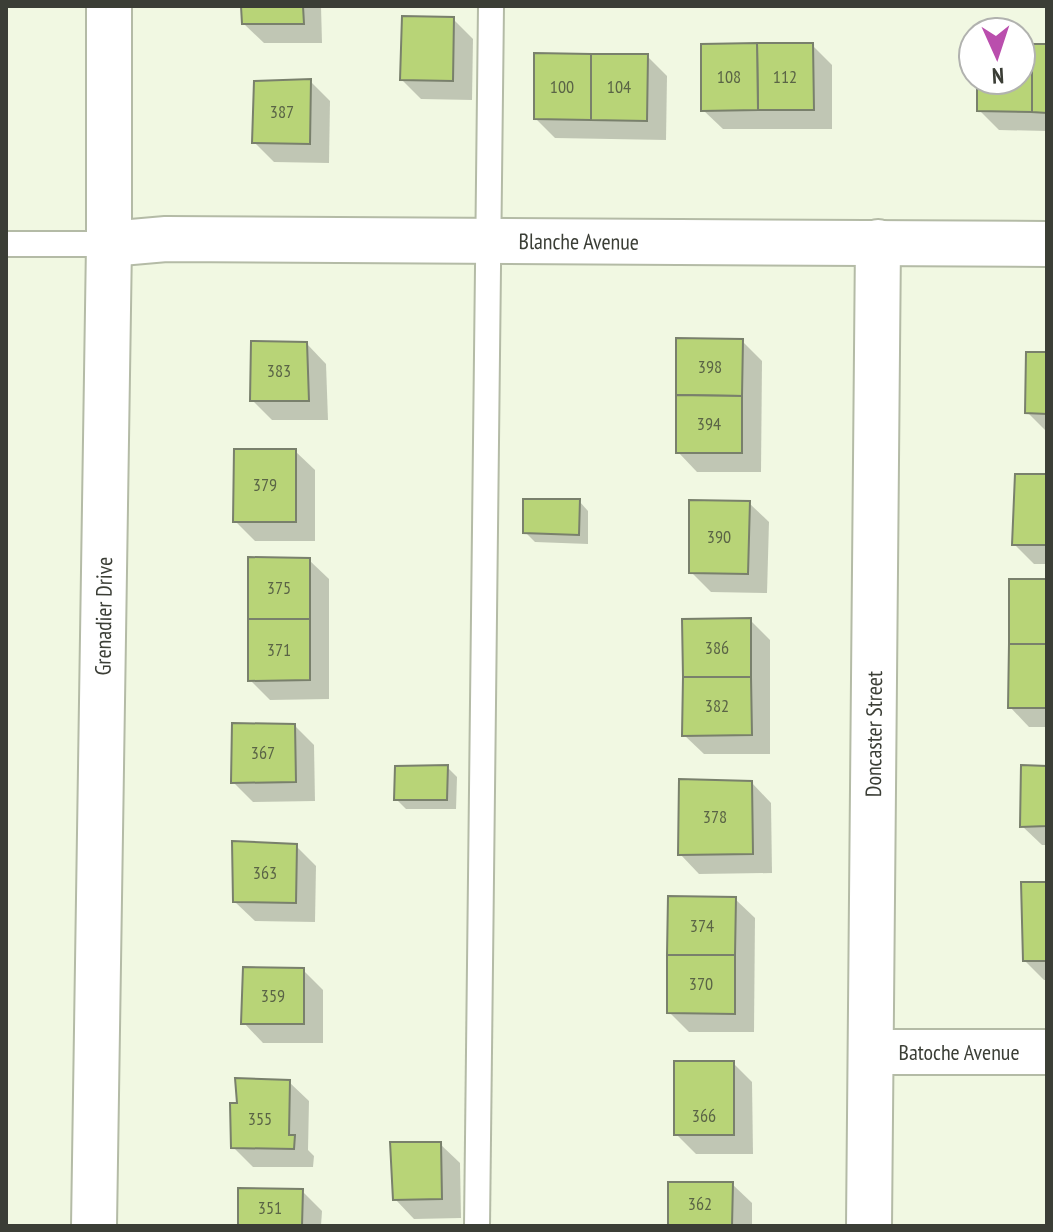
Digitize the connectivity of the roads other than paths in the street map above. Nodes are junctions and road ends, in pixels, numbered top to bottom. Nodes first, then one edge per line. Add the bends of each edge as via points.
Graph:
1 (109, 6) edge
2 (491, 6) edge
3 (489, 240) junction
4 (878, 242) junction
5 (6, 244) edge
6 (109, 244) junction
7 (1047, 244) edge
8 (871, 1052) junction
9 (1047, 1052) edge
10 (94, 1226) edge
11 (477, 1226) edge
12 (869, 1226) edge

1 - 6 street, Grenadier Drive
2 - 3 lane
3 - 4 street, Blanche Avenue
3 - 6 street, Blanche Avenue via 166,239
3 - 11 lane
4 - 7 street, Blanche Avenue
4 - 8 street, Doncaster Street
5 - 6 lane
6 - 10 street, Grenadier Drive
8 - 9 street, Batoche Avenue
8 - 12 street, Doncaster Street

